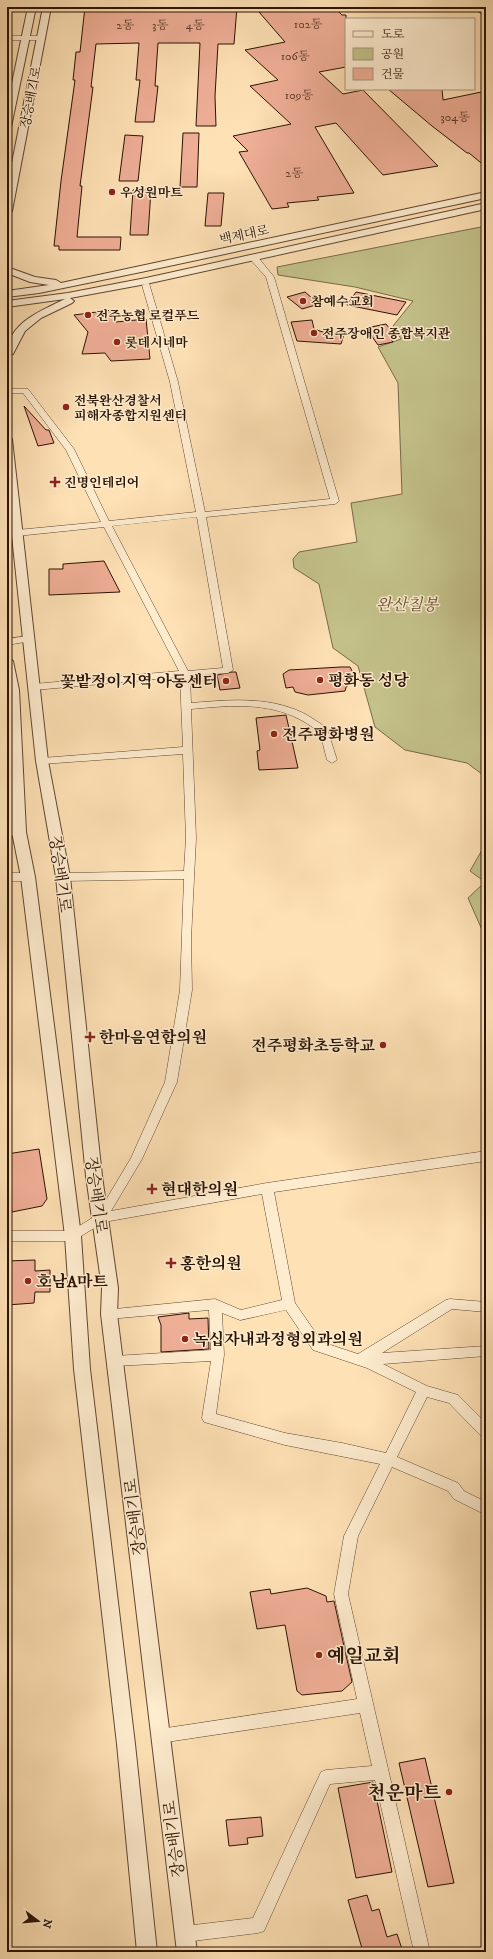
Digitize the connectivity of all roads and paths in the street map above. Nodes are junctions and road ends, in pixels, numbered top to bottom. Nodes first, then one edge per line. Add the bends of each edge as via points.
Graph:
1 (32, 7) edge
2 (47, 7) edge
3 (476, 7) edge
4 (486, 14) edge
5 (7, 38) edge
6 (26, 38) junction
7 (41, 38) junction
8 (7, 127) edge
9 (486, 195) edge
10 (486, 206) edge
11 (7, 211) edge
12 (254, 258) junction
13 (7, 270) edge
14 (175, 275) junction
15 (146, 285) junction
16 (59, 286) junction
17 (7, 294) edge
18 (7, 304) edge
19 (7, 352) edge
20 (7, 391) edge
21 (7, 439) edge
22 (201, 515) junction
23 (106, 525) junction
24 (17, 533) junction
25 (28, 639) junction
26 (7, 642) edge
27 (7, 661) edge
28 (185, 674) junction
29 (34, 687) junction
30 (185, 707) junction
31 (188, 750) junction
32 (332, 760) dead end
33 (42, 761) junction
34 (13, 833) edge
35 (190, 876) junction
36 (7, 877) edge
37 (28, 877) junction
38 (63, 877) junction
39 (486, 1156) edge
40 (267, 1188) junction
41 (100, 1218) junction
42 (7, 1236) edge
43 (73, 1236) junction
44 (215, 1304) junction
45 (289, 1304) junction
46 (486, 1307) edge
47 (109, 1314) junction
48 (486, 1351) edge
49 (218, 1355) junction
50 (360, 1360) junction
51 (115, 1361) junction
52 (424, 1390) junction
53 (486, 1432) edge
54 (388, 1460) junction
55 (486, 1509) edge
56 (366, 1705) junction
57 (160, 1736) junction
58 (381, 1772) junction
59 (185, 1934) junction
60 (147, 1952) edge
61 (187, 1952) edge
62 (422, 1952) edge

1 - 6 street, 장승배기로
2 - 7 street, 장승배기로
3 - 4 street
5 - 6 street
6 - 7 street
6 - 8 street, 장승배기로
7 - 11 street, 장승배기로
9 - 16 street, 백제대로
10 - 12 street, 백제대로
12 - 14 street, 백제대로
12 - 22 street via 270,277 335,501
13 - 16 street via 33,280 54,281
14 - 15 street via 175,279
14 - 18 street, 백제대로 via 68,296
15 - 19 street via 67,301 38,316 21,329
15 - 22 street via 174,382
16 - 17 street, 백제대로
20 - 23 street via 25,391 65,443 88,484
21 - 24 street, 장승배기로
22 - 23 street
22 - 28 street via 228,670
23 - 24 street
23 - 28 street
24 - 25 street, 장승배기로
25 - 26 street
25 - 29 street, 장승배기로
27 - 34 street, 장승배기로 via 13,690
28 - 29 street
28 - 30 street
29 - 33 street, 장승배기로
30 - 31 street
30 - 32 street via 255,702 296,713 324,730
31 - 33 street
31 - 35 street
33 - 38 street, 장승배기로
34 - 37 street, 장승배기로
35 - 38 street
35 - 41 street via 186,990 171,1082 136,1160
36 - 37 street
37 - 43 street, 장승배기로
38 - 41 street, 장승배기로
39 - 40 street
40 - 41 street
40 - 45 street
41 - 43 street
41 - 47 street, 장승배기로 via 110,1288
42 - 43 street
43 - 60 street, 장승배기로 via 82,1369 126,1744
44 - 45 street via 240,1315
44 - 47 street
44 - 49 street
45 - 50 street via 318,1346
46 - 50 street via 450,1304
47 - 51 street, 장승배기로
48 - 50 street
49 - 51 street
49 - 54 street via 209,1418 285,1439
50 - 52 street
51 - 57 street, 장승배기로
52 - 53 street via 453,1399
52 - 54 street
54 - 55 street via 454,1487 459,1495
54 - 56 street via 351,1536 341,1594
56 - 57 street
56 - 58 street
57 - 59 street, 장승배기로
58 - 59 street via 326,1777 258,1925
58 - 62 street
59 - 61 street, 장승배기로

